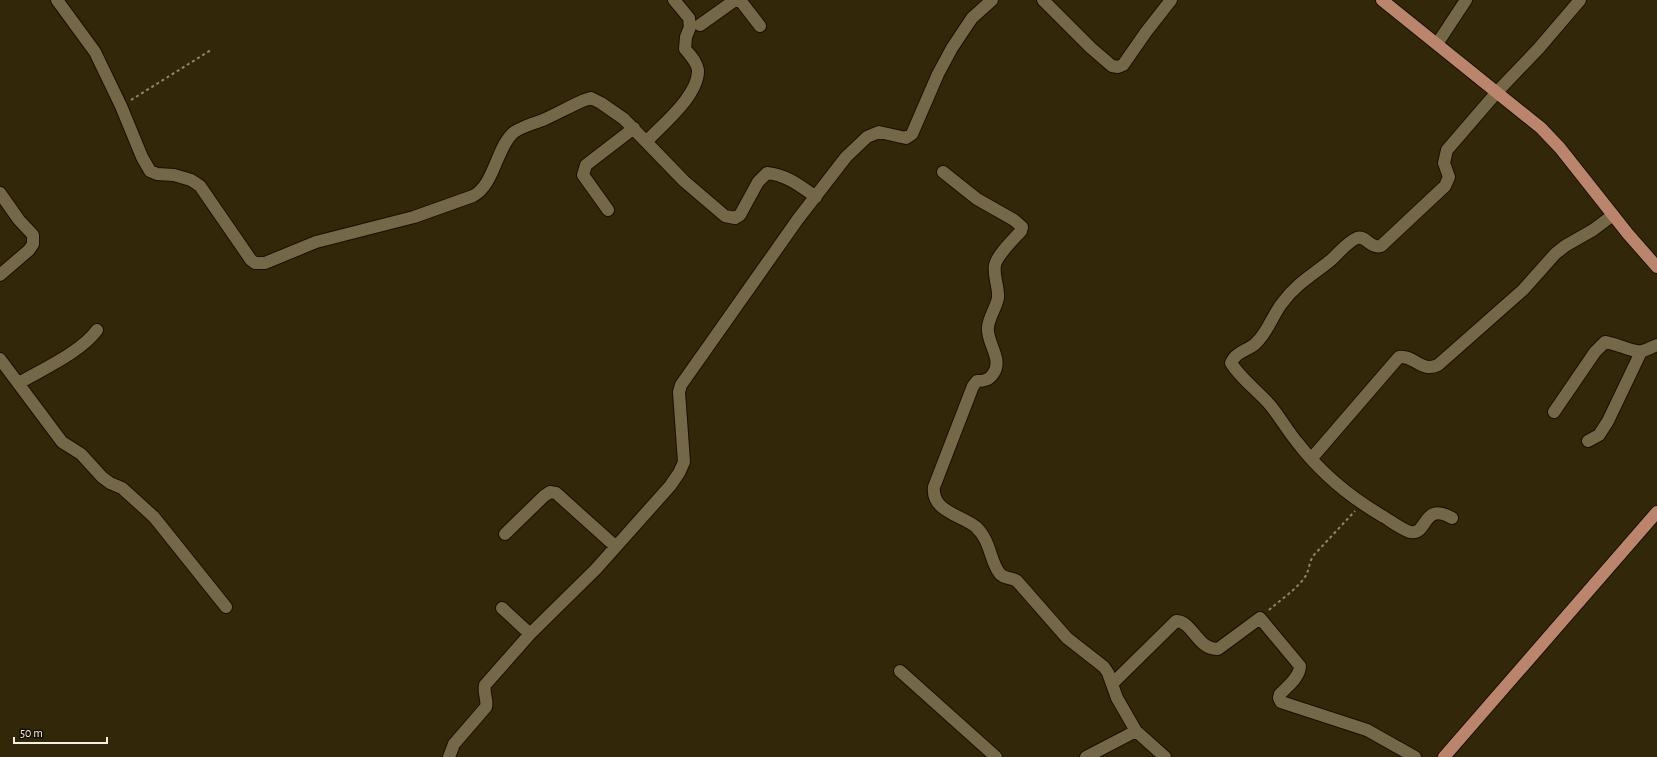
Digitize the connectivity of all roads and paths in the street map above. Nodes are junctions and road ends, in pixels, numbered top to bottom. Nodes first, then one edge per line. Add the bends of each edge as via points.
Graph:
1 (57, 0) edge
2 (674, 0) edge
3 (735, 0) edge
4 (740, 0) edge
5 (992, 0) edge
6 (1043, 0) edge
7 (1171, 0) edge
8 (1382, 0) edge
9 (1466, 0) edge
10 (1580, 0) edge
11 (700, 25) dead end
12 (760, 26) dead end
13 (1437, 44) junction
14 (211, 50) dead end
15 (1497, 92) junction
16 (121, 106) junction
17 (634, 128) junction
18 (647, 141) junction
19 (943, 172) dead end
20 (0, 193) edge
21 (816, 197) junction
22 (608, 210) dead end
23 (1613, 215) junction
24 (1657, 267) edge
25 (0, 275) edge
26 (96, 330) dead end
27 (1657, 345) edge
28 (1641, 352) junction
29 (0, 359) edge
30 (19, 384) junction
31 (1554, 412) dead end
32 (1588, 441) dead end
33 (1311, 459) junction
34 (1362, 504) junction
35 (1657, 512) edge
36 (1452, 518) dead end
37 (505, 534) dead end
38 (615, 546) junction
39 (226, 607) dead end
40 (502, 608) dead end
41 (1260, 618) junction
42 (530, 634) junction
43 (900, 671) dead end
44 (1112, 684) junction
45 (1136, 731) junction
46 (449, 757) edge
47 (996, 757) edge
48 (1086, 757) edge
49 (1165, 757) edge
50 (1415, 757) edge
51 (1444, 757) edge

1 - 16 street via 95,52
2 - 18 street via 689,18 690,27 685,49 698,69 696,82 690,96
3 - 11 street
4 - 12 street
5 - 21 street via 972,18 952,48 912,134 906,138 879,132 868,137 846,157
6 - 7 street via 1091,48 1112,66 1118,67 1123,65
8 - 13 main road
9 - 13 street
10 - 15 street
13 - 15 main road
14 - 16 path
15 - 23 main road via 1549,135
15 - 33 street via 1447,150 1444,163 1448,177 1444,186 1381,246 1372,245 1359,237 1306,278 1283,301 1256,343 1234,357 1231,363 1234,367 1270,405
16 - 17 street via 150,171 191,180 200,186 251,260 260,264 316,242 414,217 477,194 513,132 582,100 591,98 601,103
17 - 18 street
17 - 22 street via 586,165 583,175
18 - 21 street via 684,181 724,216 730,218 740,215 758,182 768,173 791,179
19 - 44 street via 977,200 1022,227 995,267 998,296 987,329 997,360 996,368 986,381 974,383 933,494 942,507 980,530 1002,576 1017,581 1067,638 1104,667
20 - 25 street via 32,236 33,244
21 - 38 street via 683,381 679,392 684,462 670,486
23 - 24 main road
23 - 33 street via 1555,254 1523,290 1438,365 1427,367 1405,356 1399,357
26 - 30 street via 79,348
27 - 28 street
28 - 31 street via 1605,342 1595,352
28 - 32 street via 1608,421 1599,435
29 - 30 street
30 - 39 street via 62,442 82,454 102,477 122,488 154,517
33 - 34 street
34 - 36 street via 1411,532 1417,531 1436,513 1443,513
34 - 41 path via 1313,556 1301,583
35 - 51 main road
37 - 38 street via 550,492 556,493
38 - 42 street via 596,569
40 - 42 street
41 - 44 street via 1218,649 1207,647 1185,624 1176,621
41 - 50 street via 1300,666 1297,676 1280,694 1281,702 1368,730
42 - 46 street via 485,685 486,707 454,744
43 - 47 street
44 - 45 street
45 - 48 street
45 - 49 street

